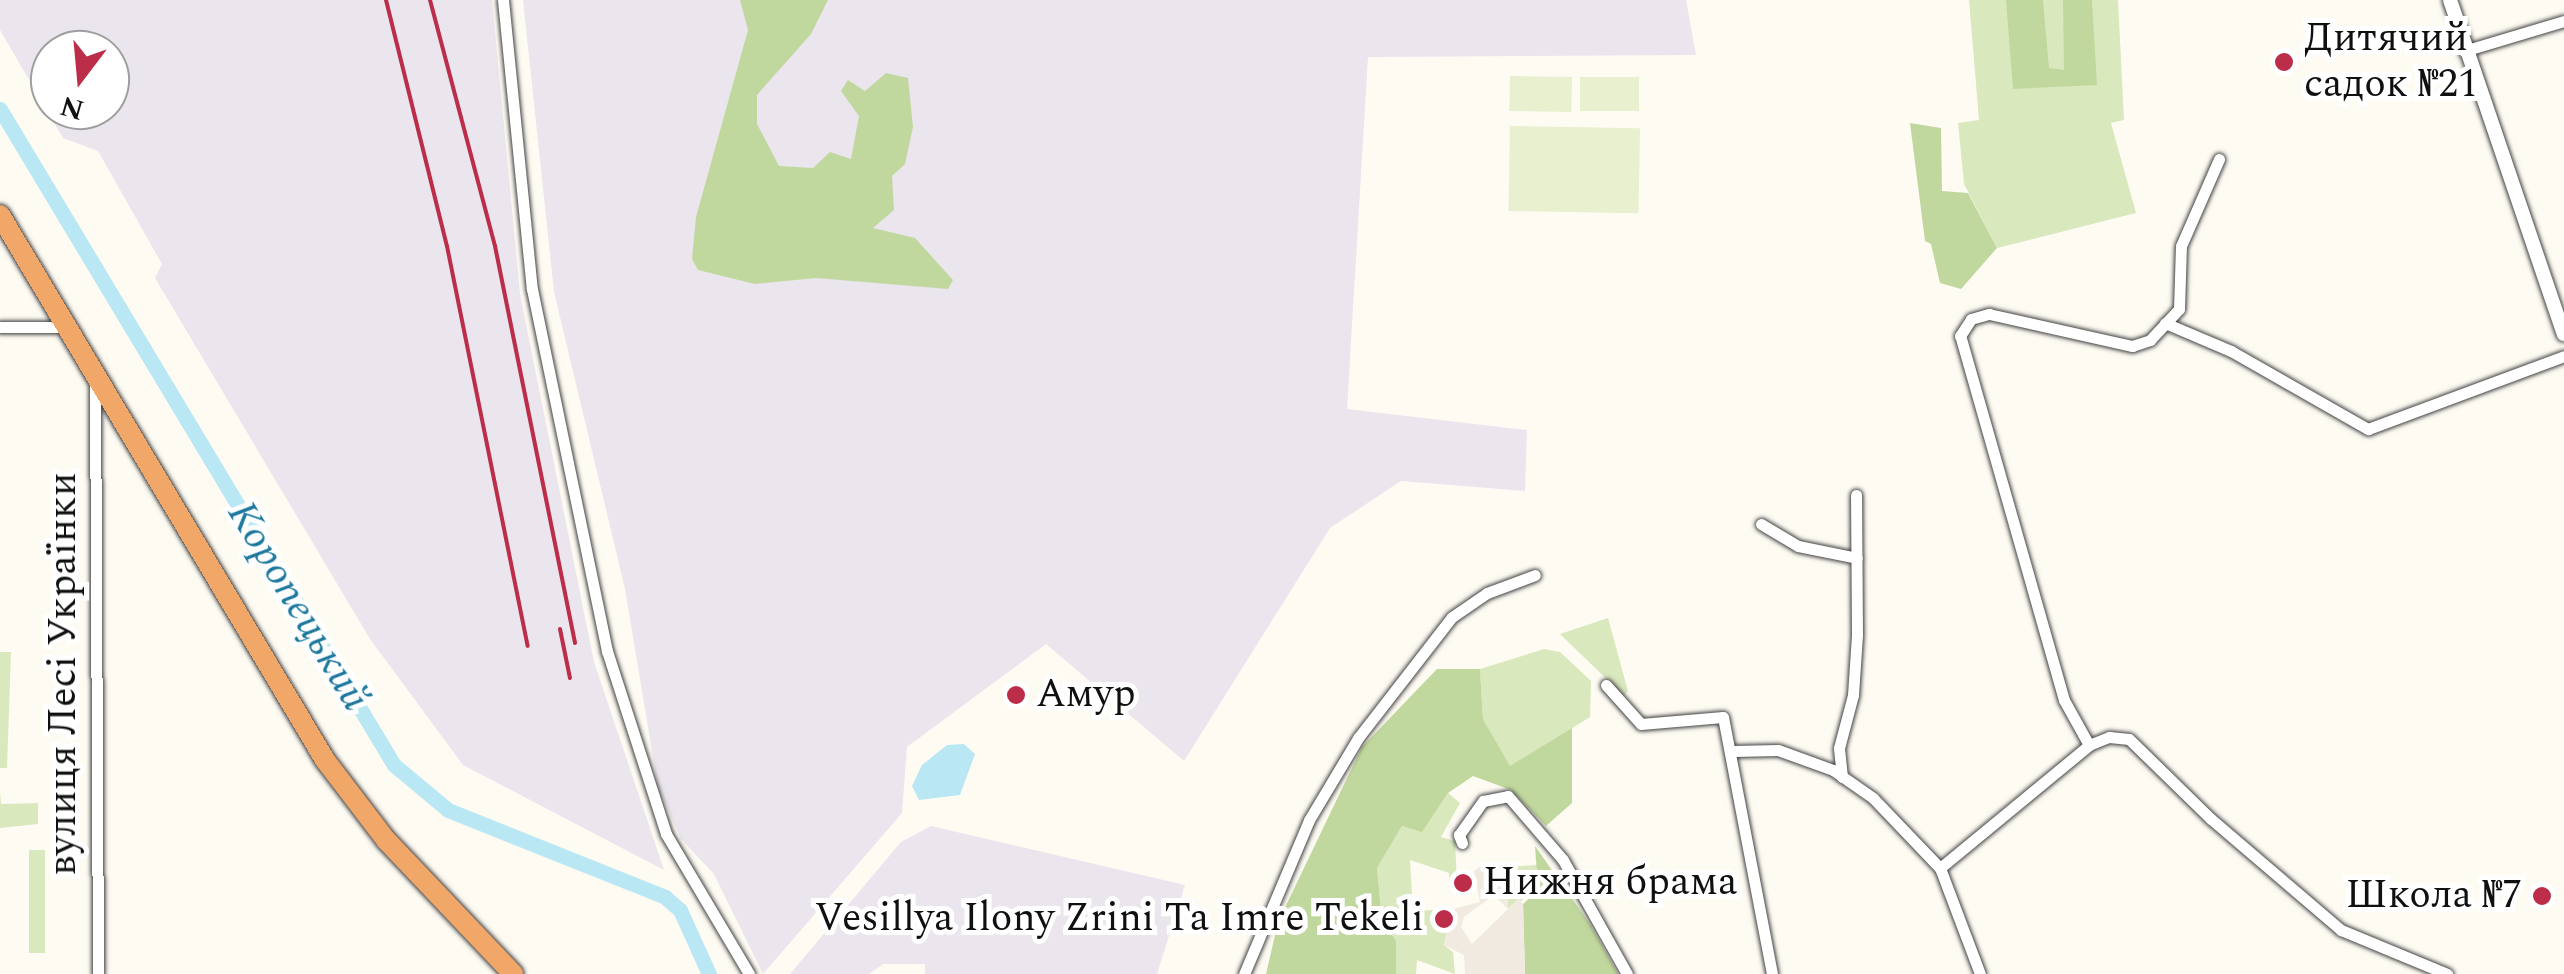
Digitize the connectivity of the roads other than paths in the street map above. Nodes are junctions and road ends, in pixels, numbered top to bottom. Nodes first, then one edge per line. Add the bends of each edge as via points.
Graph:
1 (503, 0) edge
2 (2450, 0) edge
3 (2564, 21) edge
4 (2464, 51) junction
5 (2220, 158) dead end
6 (0, 215) edge
7 (2165, 323) junction
8 (0, 327) edge
9 (66, 327) junction
10 (2564, 334) edge
11 (2564, 356) edge
12 (94, 373) junction
13 (1856, 495) dead end
14 (1762, 524) dead end
15 (1857, 558) junction
16 (1535, 575) dead end
17 (1606, 686) dead end
18 (2089, 746) junction
19 (1732, 750) junction
20 (1842, 777) junction
21 (1462, 843) dead end
22 (1940, 868) junction
23 (98, 974) edge
24 (513, 974) edge
25 (750, 974) edge
26 (1244, 974) edge
27 (1627, 974) edge
28 (1772, 974) edge
29 (1980, 974) edge
30 (2447, 974) edge

1 - 25 street via 532,289 606,650 666,834
2 - 4 street
3 - 4 street
4 - 10 street
5 - 7 street via 2182,246 2179,308
6 - 9 highway
7 - 11 street via 2231,351 2368,429
7 - 18 street via 2132,346 1989,314 1971,319 1960,336 2064,700
8 - 9 street
9 - 12 highway
12 - 23 street, вулиця Лесі Українки
12 - 24 highway via 356,806
13 - 15 street
14 - 15 street via 1798,546
15 - 20 street via 1853,695 1839,748
16 - 26 street via 1488,593 1452,617 1358,738 1309,820
17 - 19 street via 1641,724 1724,717
18 - 22 street
18 - 30 street via 2110,736 2129,738 2341,930
19 - 20 street via 1778,750
19 - 28 street
20 - 22 street
21 - 27 street via 1459,835 1482,801 1508,796 1563,860
22 - 29 street

